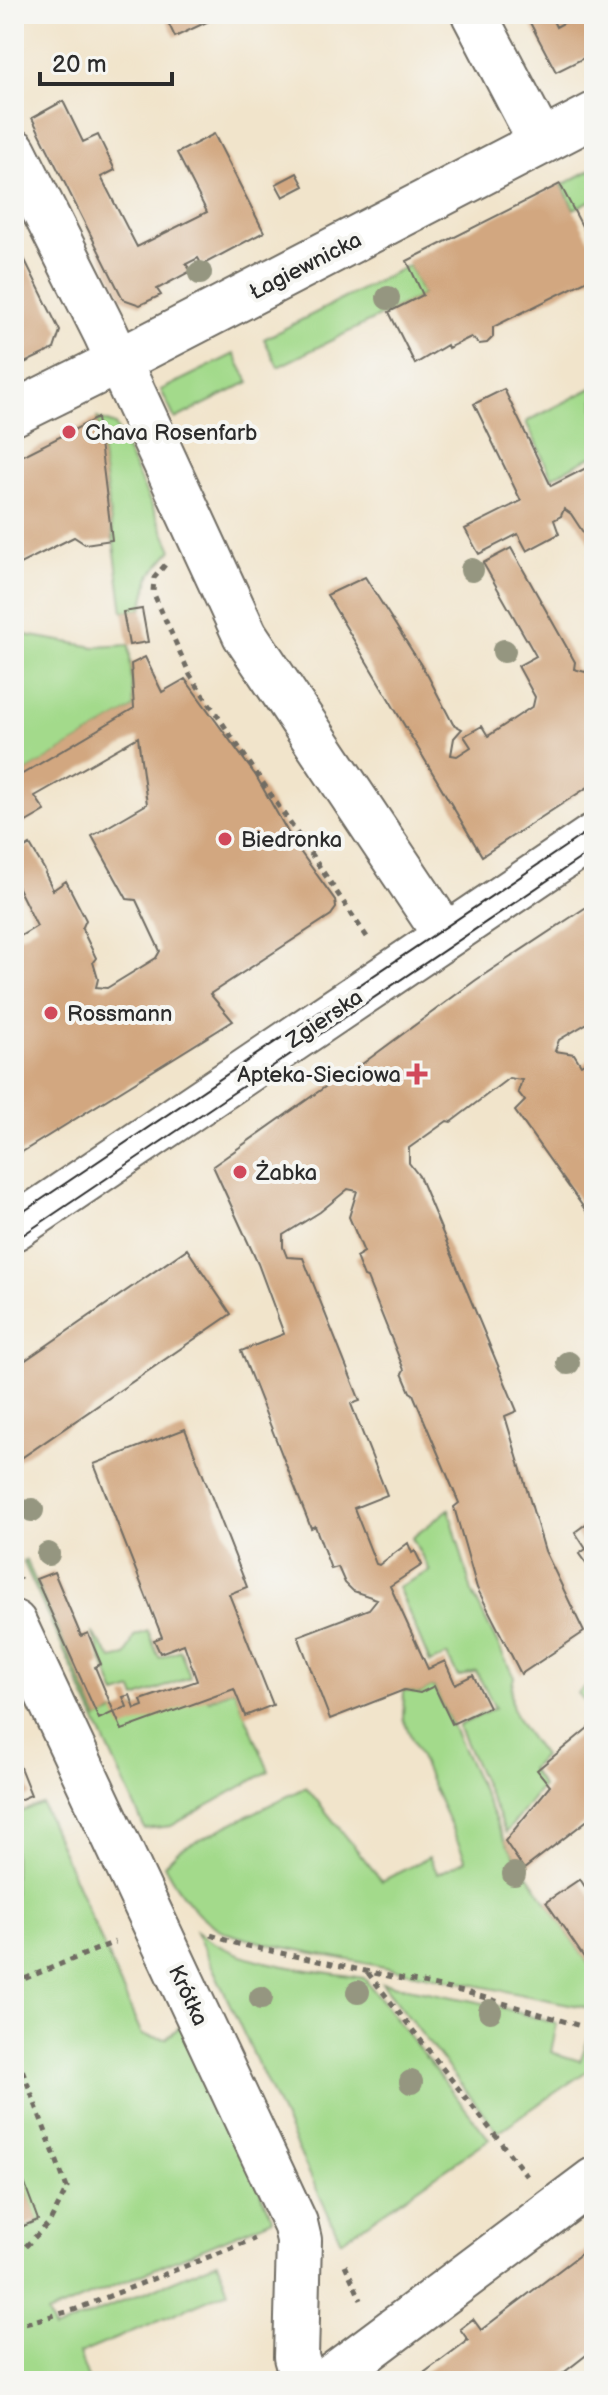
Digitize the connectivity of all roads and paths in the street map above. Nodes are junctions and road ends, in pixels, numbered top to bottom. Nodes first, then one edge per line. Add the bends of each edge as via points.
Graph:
1 (474, 14) edge
2 (594, 115) edge
3 (541, 142) junction
4 (14, 151) edge
5 (119, 361) junction
6 (14, 413) edge
7 (594, 836) edge
8 (446, 936) junction
9 (14, 1228) edge
10 (14, 1623) edge
11 (156, 1925) junction
12 (204, 1929) dead end
13 (367, 1972) junction
14 (14, 1983) edge
15 (594, 2030) edge
16 (14, 2048) edge
17 (594, 2180) edge
18 (553, 2210) junction
19 (295, 2223) junction
20 (14, 2258) edge
21 (14, 2326) edge
22 (303, 2381) edge
23 (326, 2381) edge

1 - 3 street
2 - 3 street, Łagiewnicka
3 - 5 street, Łagiewnicka
4 - 5 street
5 - 6 street, Łagiewnicka
5 - 8 street via 245,635
7 - 8 street, Zgierska
8 - 9 street, Zgierska
10 - 11 street, Krótka
11 - 14 path
11 - 19 street, Krótka
12 - 13 path via 214,1938
13 - 15 path via 469,1993
13 - 18 path
16 - 20 path via 67,2188 50,2222
17 - 18 street
18 - 23 street
19 - 21 path via 74,2310
19 - 22 street, Krótka via 296,2357

